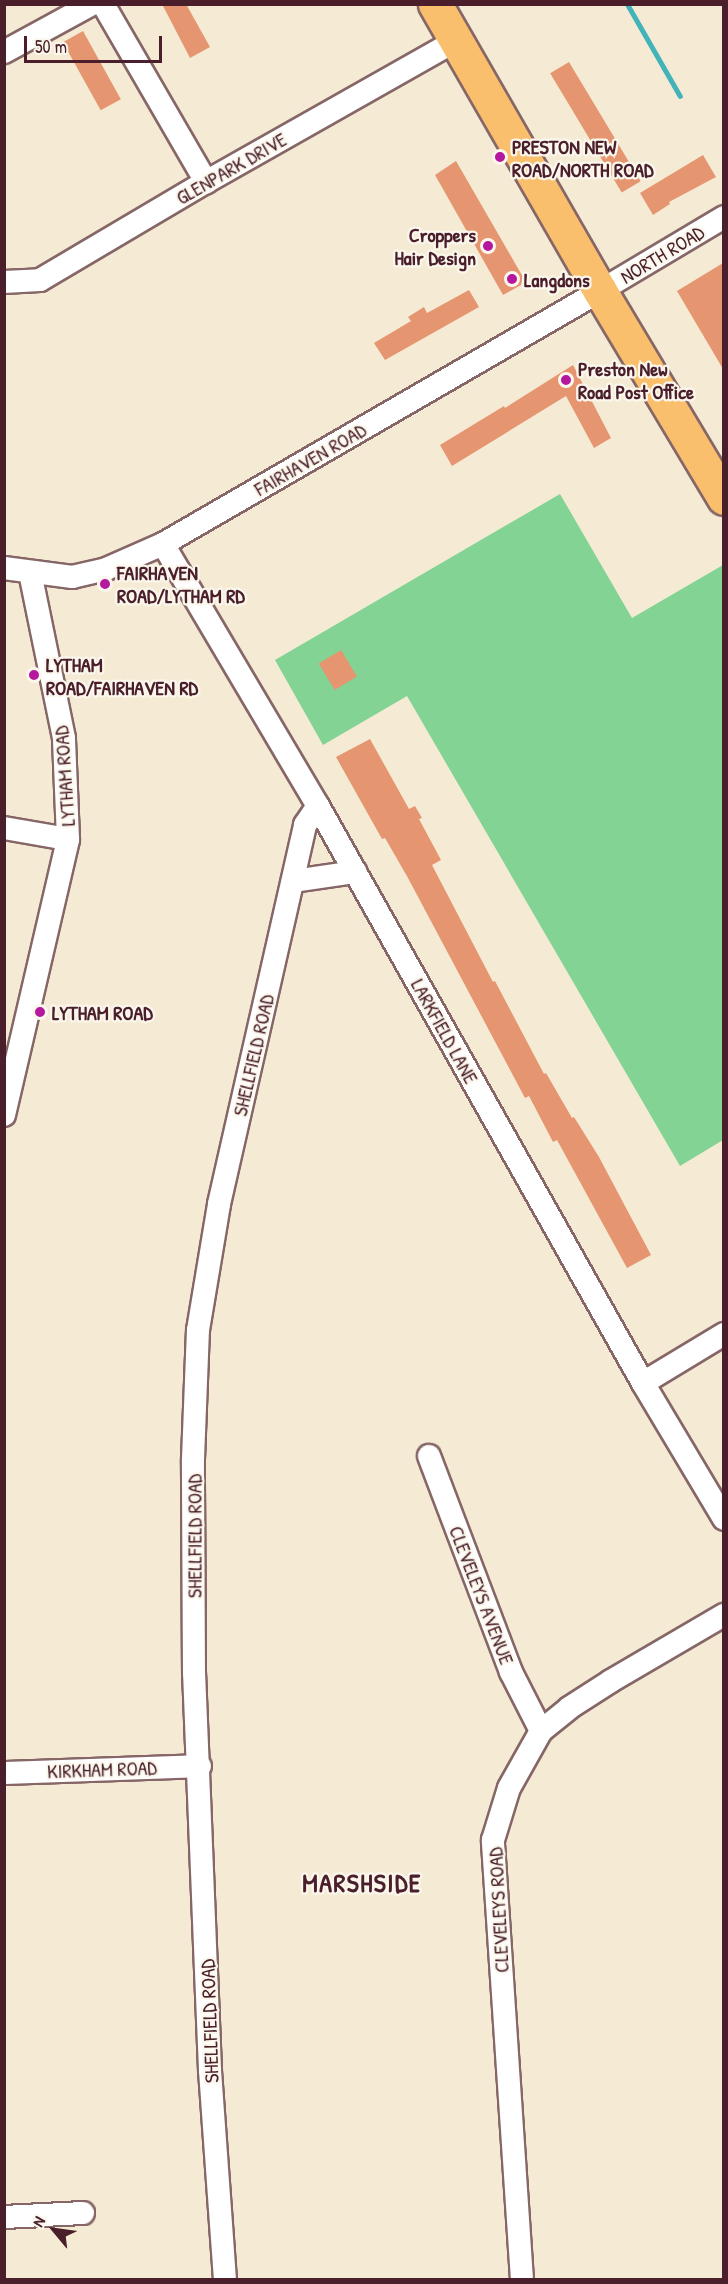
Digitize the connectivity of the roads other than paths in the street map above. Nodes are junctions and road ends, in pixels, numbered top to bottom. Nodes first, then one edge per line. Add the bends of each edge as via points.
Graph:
1 (92, 4) edge
2 (103, 4) edge
3 (435, 4) edge
4 (455, 41) junction
5 (4, 52) edge
6 (206, 182) junction
7 (723, 217) edge
8 (4, 282) edge
9 (600, 291) junction
10 (723, 498) edge
11 (163, 544) junction
12 (4, 568) edge
13 (30, 572) junction
14 (318, 806) junction
15 (4, 828) edge
16 (68, 839) junction
17 (355, 872) junction
18 (293, 881) junction
19 (12, 1049) edge
20 (4, 1115) edge
21 (723, 1334) edge
22 (643, 1383) junction
23 (429, 1456) dead end
24 (723, 1520) edge
25 (723, 1615) edge
26 (541, 1731) junction
27 (200, 1766) junction
28 (4, 1773) edge
29 (82, 2213) dead end
30 (4, 2217) edge
31 (225, 2280) edge
32 (522, 2280) edge

1 - 5 street
2 - 6 street
3 - 4 highway
4 - 6 street, GLENPARK DRIVE
4 - 9 highway
6 - 8 street, GLENPARK DRIVE via 40,280
7 - 9 street, NORTH ROAD
9 - 10 highway
9 - 11 street, FAIRHAVEN ROAD
11 - 13 street, FAIRHAVEN ROAD via 106,569 72,577
11 - 14 street, LARKFIELD LANE
12 - 13 street, FAIRHAVEN ROAD
13 - 16 street, LYTHAM ROAD via 64,738
14 - 17 street, LARKFIELD LANE
14 - 18 street, SHELLFIELD ROAD via 305,825
15 - 16 street, LYTHAM ROAD
16 - 19 street, LYTHAM ROAD
17 - 18 street
17 - 22 street, LARKFIELD LANE
18 - 27 street, SHELLFIELD ROAD via 219,1204 198,1330 193,1459 194,1673
19 - 20 street, LYTHAM ROAD
21 - 22 street
22 - 24 street, LARKFIELD LANE
23 - 26 street, CLEVELEYS AVENUE via 511,1672
25 - 26 street, CLEVELEYS ROAD via 611,1681
26 - 32 street, CLEVELEYS ROAD via 509,1788 493,1840
27 - 28 street, KIRKHAM ROAD
27 - 31 street, SHELLFIELD ROAD via 210,2070
29 - 30 street

